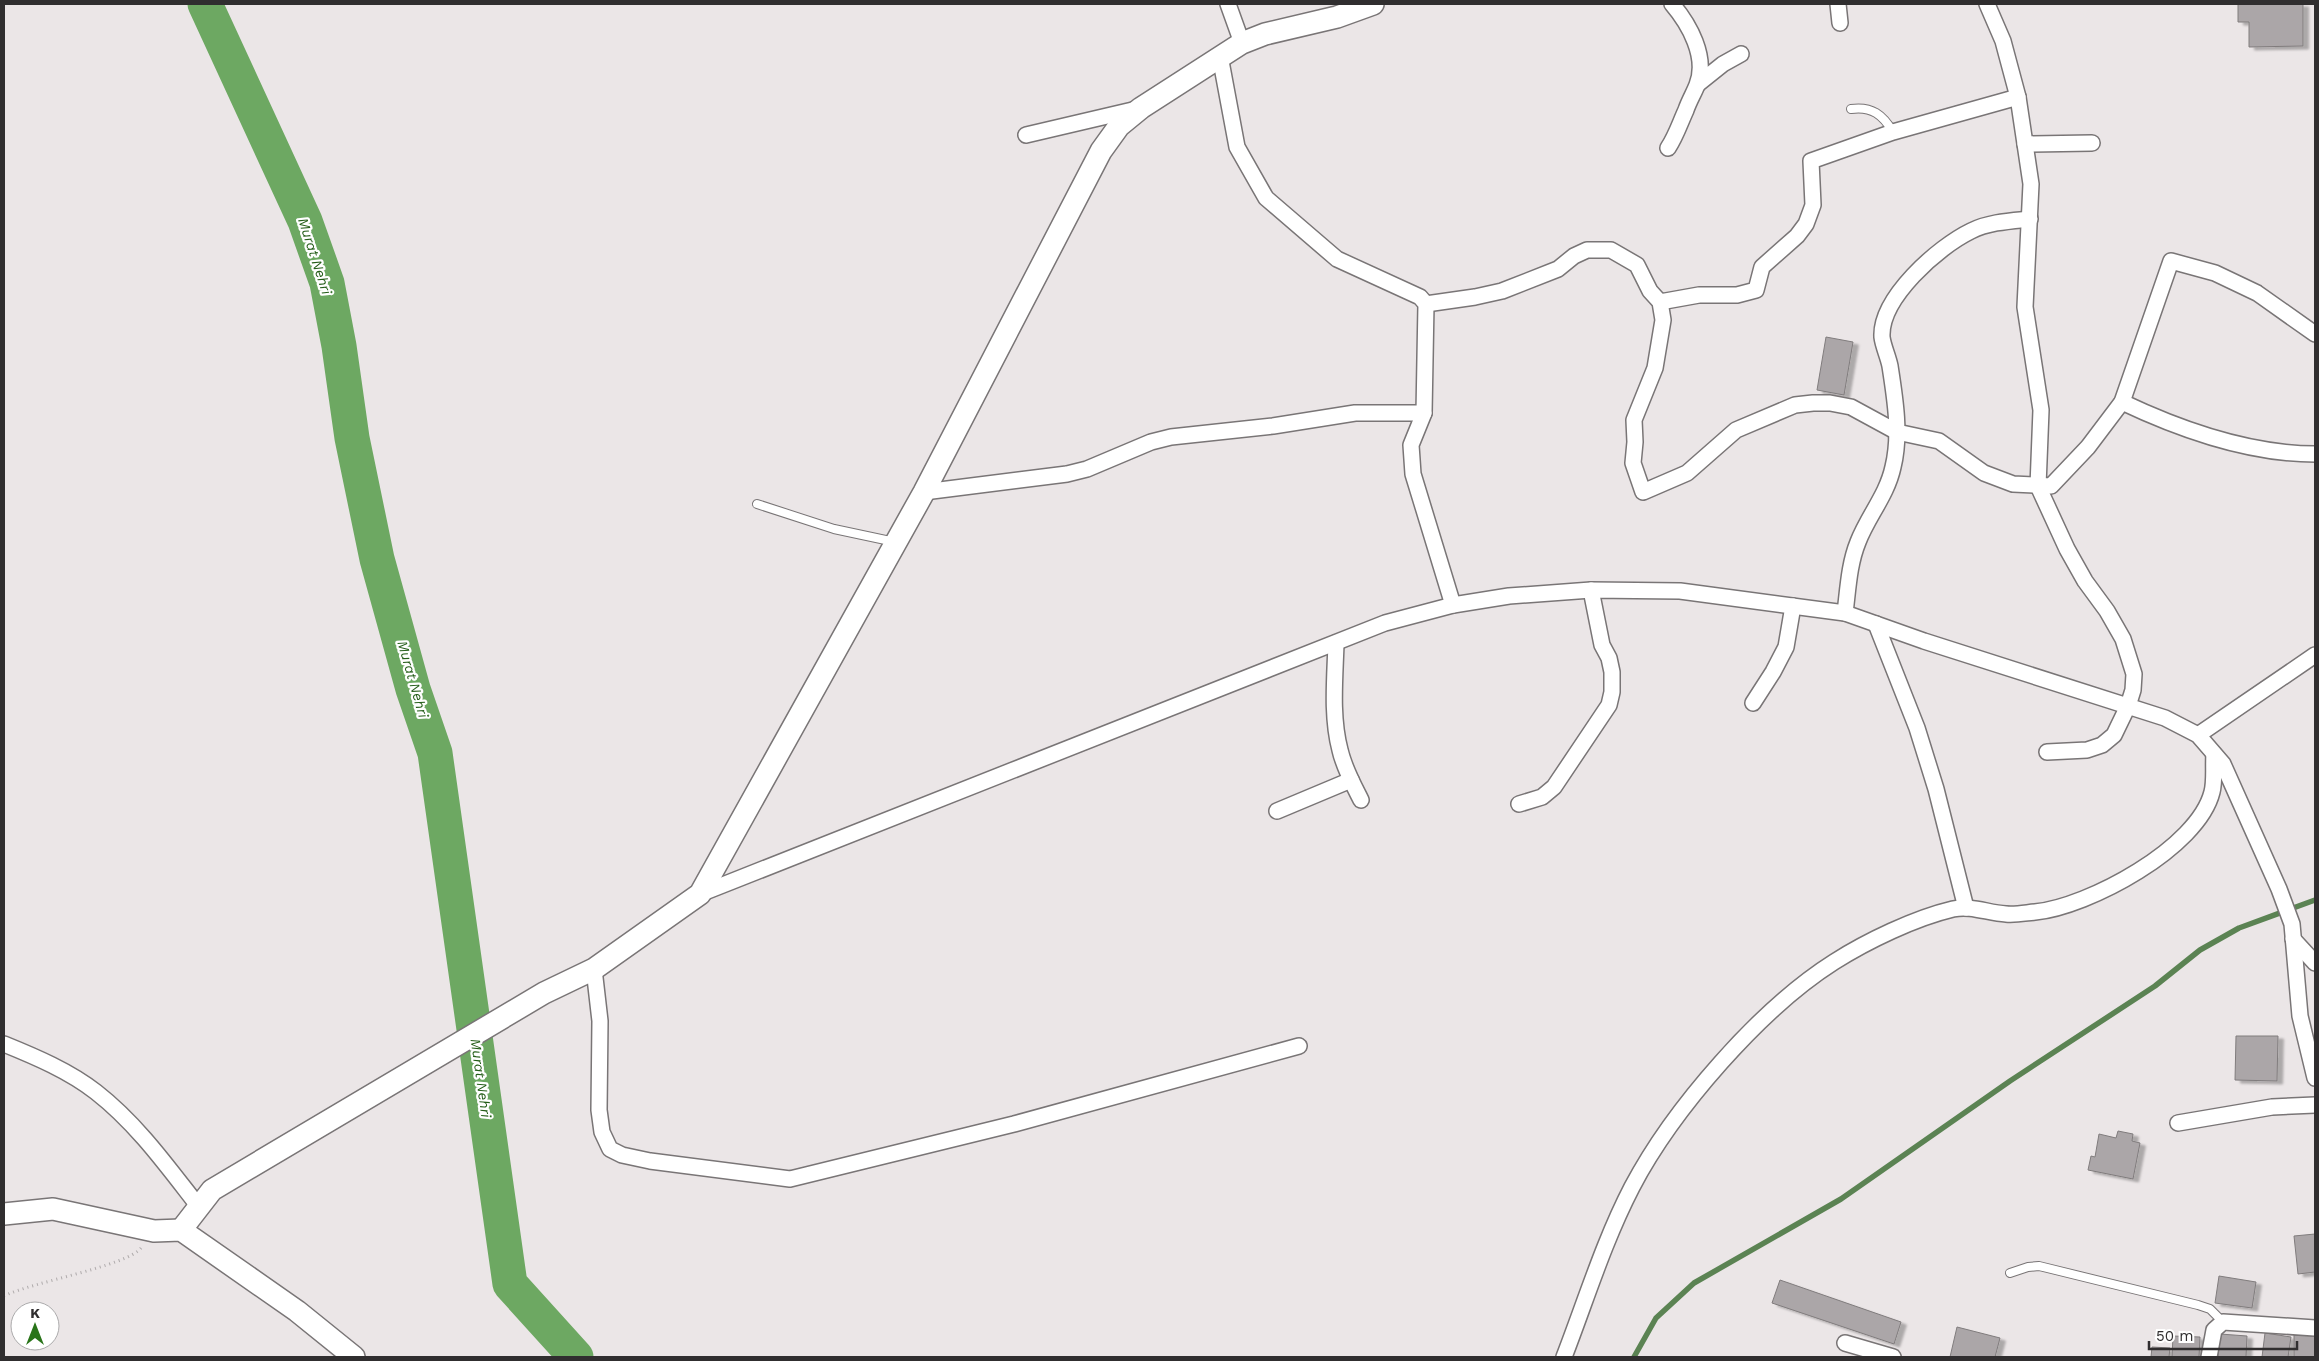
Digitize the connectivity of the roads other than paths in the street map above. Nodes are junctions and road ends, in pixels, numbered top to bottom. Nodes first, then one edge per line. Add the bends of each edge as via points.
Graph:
1 (1228, 4) edge
2 (1373, 4) edge
3 (1672, 4) edge
4 (1838, 4) edge
5 (1987, 4) edge
6 (1840, 22) dead end
7 (1242, 42) junction
8 (1740, 54) dead end
9 (1220, 56) junction
10 (1698, 84) junction
11 (2018, 97) junction
12 (1141, 108) junction
13 (1851, 109) dead end
14 (1893, 132) junction
15 (1026, 135) dead end
16 (2092, 143) dead end
17 (2025, 144) junction
18 (1668, 148) dead end
19 (2030, 219) junction
20 (1660, 302) junction
21 (1426, 304) junction
22 (2315, 334) edge
23 (2122, 402) junction
24 (1424, 413) junction
25 (1897, 432) junction
26 (2315, 454) edge
27 (2038, 486) junction
28 (924, 492) junction
29 (757, 504) dead end
30 (895, 542) junction
31 (1592, 590) junction
32 (1453, 604) junction
33 (1793, 606) junction
34 (1845, 613) junction
35 (1876, 624) junction
36 (1336, 643) junction
37 (2315, 655) edge
38 (1753, 703) dead end
39 (2128, 706) junction
40 (2198, 735) junction
41 (2046, 752) dead end
42 (2214, 754) junction
43 (1351, 780) junction
44 (1361, 800) dead end
45 (1518, 804) dead end
46 (1277, 811) dead end
47 (700, 894) junction
48 (1966, 908) junction
49 (2292, 932) junction
50 (2315, 963) edge
51 (594, 970) junction
52 (4, 1044) edge
53 (1299, 1046) dead end
54 (2315, 1078) edge
55 (2315, 1105) edge
56 (2178, 1123) dead end
57 (199, 1207) junction
58 (4, 1214) edge
59 (181, 1230) junction
60 (2010, 1273) dead end
61 (2223, 1322) junction
62 (2315, 1328) edge
63 (1844, 1343) dead end
64 (354, 1357) edge
65 (1564, 1357) edge
66 (1893, 1357) edge
67 (2209, 1357) edge

1 - 7 street
2 - 7 street
3 - 10 street via 1692,31 1698,48
4 - 6 street
5 - 11 street via 2003,41
7 - 9 street
8 - 10 street
9 - 12 street
9 - 21 street via 1237,147 1266,198 1337,259 1420,298
10 - 18 street
11 - 14 street
11 - 17 street
12 - 15 street
12 - 28 street via 1119,126 1101,150
13 - 14 lane via 1864,107 1871,110 1887,122
14 - 20 street via 1811,161 1813,204 1806,224 1762,267 1756,290 1738,295 1699,294
16 - 17 street
17 - 19 street via 2031,184
19 - 25 street via 2000,222 1971,231 1937,255 1893,298 1884,316 1882,338 1890,365
19 - 27 street via 2025,307 2041,410
20 - 21 street via 1650,291 1637,265 1611,250 1600,249 1587,250 1558,269 1502,291
20 - 25 street via 1663,320 1656,368 1634,420 1636,442 1633,463 1643,492 1687,473 1736,430 1795,404 1830,403 1851,408
21 - 24 street
22 - 23 street via 2257,293 2215,273 2171,262
23 - 26 street via 2156,417 2244,445
23 - 27 street via 2088,447 2051,486
24 - 28 street via 1354,413 1171,437 1066,474
24 - 32 street via 1411,445 1413,474
25 - 27 street via 1939,441 1984,473 2013,484
25 - 34 street via 1888,484 1858,542
27 - 39 street via 2085,581 2123,638 2134,674
28 - 30 street
29 - 30 lane via 834,529
30 - 47 street
31 - 32 street
31 - 33 street via 1680,591
31 - 45 street via 1600,639 1612,672 1609,705 1554,788 1542,797
32 - 36 street via 1385,624
33 - 34 street
33 - 38 street via 1786,647
34 - 35 street
35 - 39 street
35 - 48 street via 1917,728
36 - 43 street via 1339,749
36 - 47 street
37 - 40 street
39 - 40 street via 2165,718
39 - 41 street via 2114,735 2102,745 2087,750
40 - 42 street
42 - 48 street via 2212,792 2202,813 2184,835 2154,860 2099,894 2060,907 2008,914
42 - 49 street via 2223,764 2279,889
43 - 44 street
43 - 46 street
47 - 51 street
48 - 65 street via 1953,909 1888,933 1833,963 1778,1006 1736,1047 1659,1142 1632,1187
49 - 50 street
49 - 54 street via 2300,1016
51 - 53 street via 600,1020 599,1110 602,1132 610,1149 650,1161 790,1179 1014,1124
51 - 57 street via 544,993 212,1190
52 - 57 street via 58,1068 96,1092 148,1141
55 - 56 street via 2272,1107
57 - 59 street
58 - 59 street via 53,1209 154,1231
59 - 64 street via 297,1310
60 - 61 lane via 2039,1266 2198,1305 2216,1313
61 - 62 street
61 - 67 street via 2214,1330
63 - 66 street

